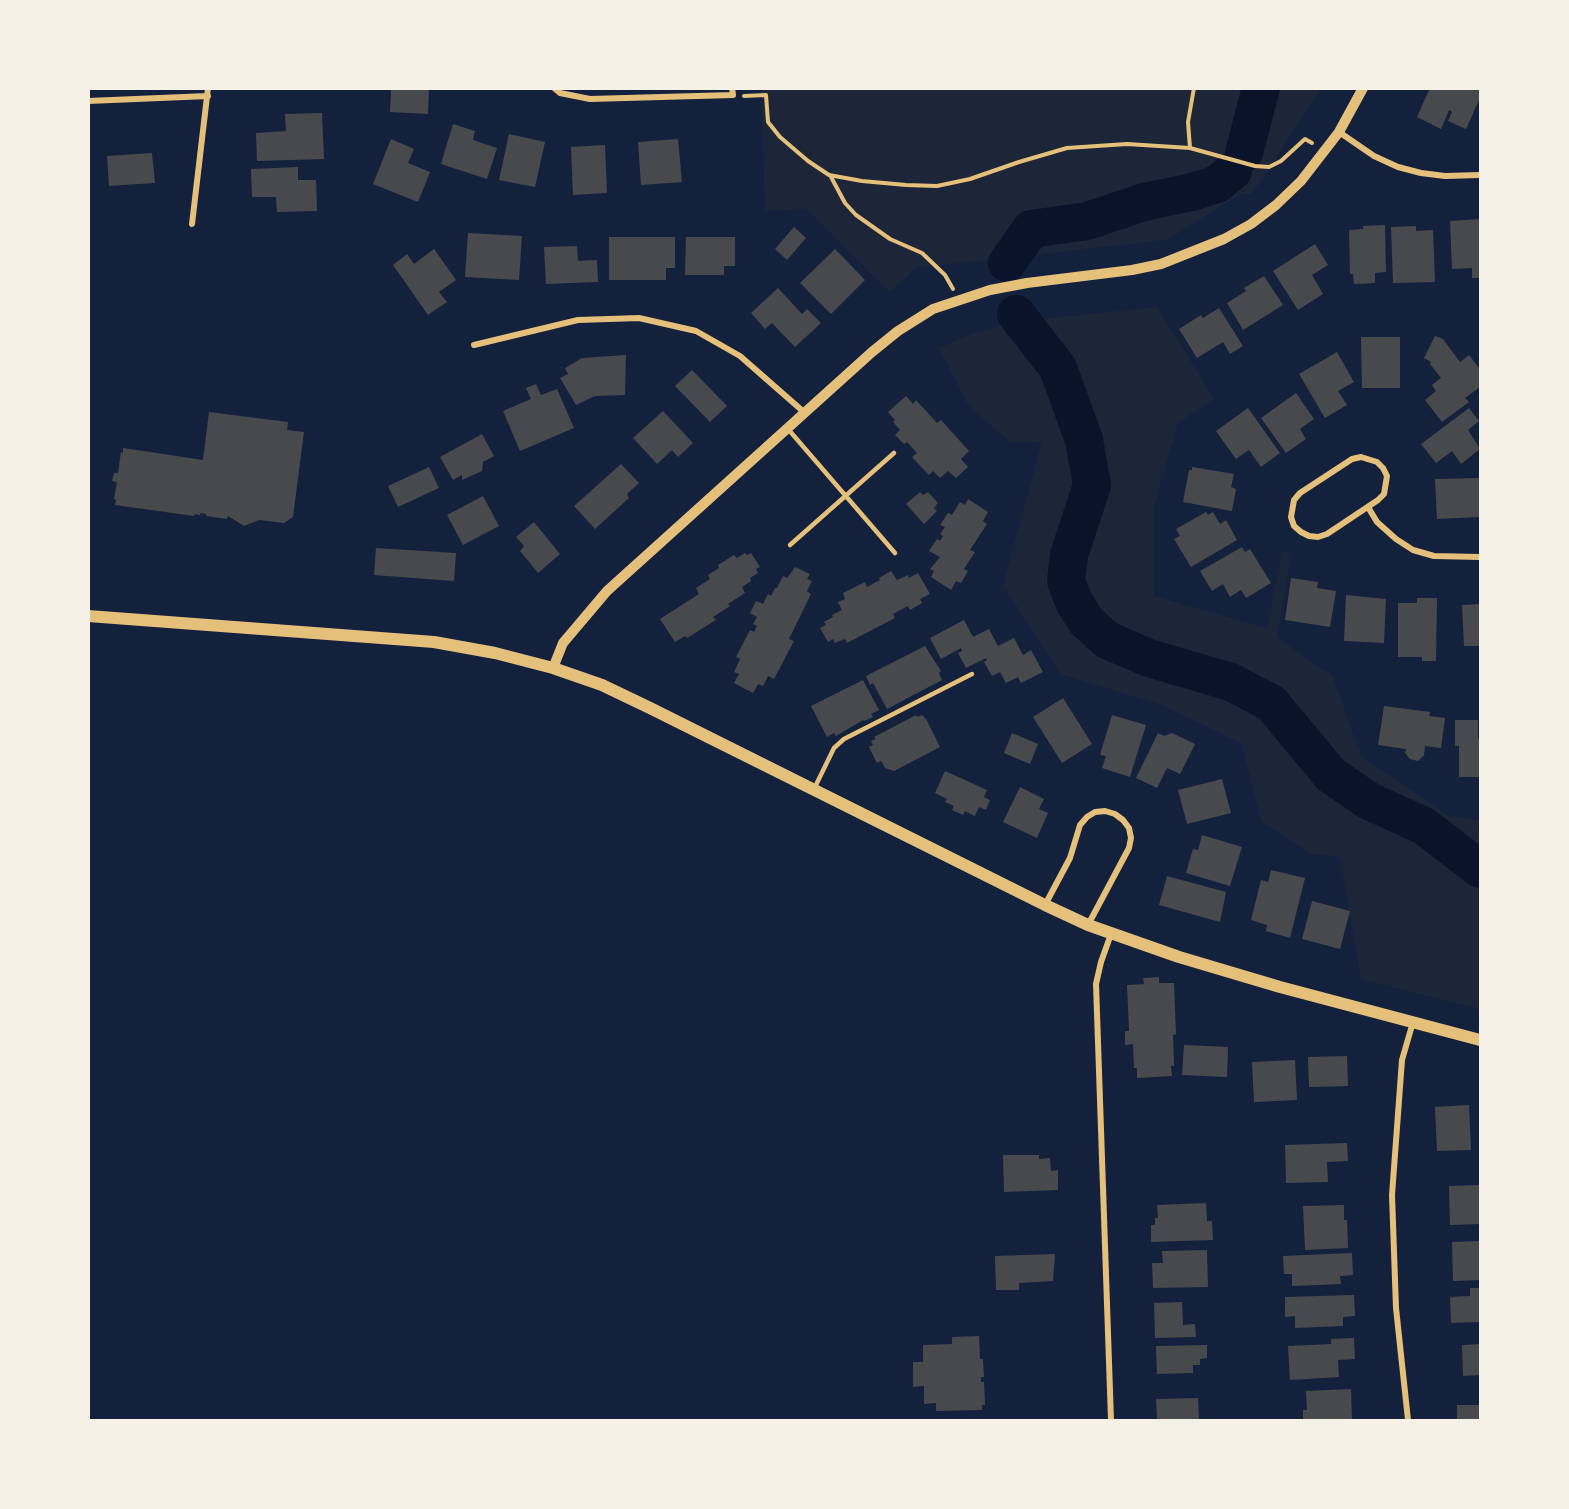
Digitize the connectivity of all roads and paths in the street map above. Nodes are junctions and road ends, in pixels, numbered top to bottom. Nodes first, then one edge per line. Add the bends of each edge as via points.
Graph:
1 (554, 88) edge
2 (1194, 88) edge
3 (1363, 88) edge
4 (208, 92) edge
5 (732, 92) edge
6 (88, 101) edge
7 (1339, 132) junction
8 (1190, 148) junction
9 (1325, 151) junction
10 (829, 175) junction
11 (1480, 175) edge
12 (192, 224) dead end
13 (959, 299) junction
14 (474, 345) dead end
15 (805, 413) junction
16 (788, 429) junction
17 (894, 453) dead end
18 (844, 496) junction
19 (1368, 507) junction
20 (790, 545) dead end
21 (895, 553) dead end
22 (1480, 557) edge
23 (88, 616) edge
24 (553, 668) junction
25 (972, 674) dead end
26 (814, 789) junction
27 (1045, 905) junction
28 (1088, 925) junction
29 (1111, 934) junction
30 (1413, 1021) junction
31 (1480, 1040) edge
32 (1111, 1420) edge
33 (1408, 1420) edge

1 - 5 street via 560,93 590,99
2 - 8 path via 1188,122
3 - 7 street
4 - 6 street
4 - 12 street
5 - 10 path via 766,95 768,122 780,137
7 - 9 street
7 - 11 street via 1398,167 1445,176
8 - 9 path via 1269,167 1305,138
8 - 10 path via 1126,144 1067,148 937,186
9 - 13 street via 1276,206 1224,239 1192,252 1132,270 1027,283
10 - 13 path via 855,215 890,239 922,253 945,275
13 - 15 street via 933,309 898,331
14 - 15 street via 578,320 639,318 696,331 740,356
15 - 16 street
16 - 18 lane
16 - 24 street via 607,591 563,642
17 - 18 lane
18 - 20 lane
18 - 21 lane
19 - 19 street via 1384,494 1387,476 1377,462 1360,457 1300,493 1294,500 1291,518 1301,532 1318,537
19 - 22 street via 1377,522 1413,550 1434,556
23 - 24 main road via 434,642
24 - 26 main road via 602,685
25 - 26 lane via 844,739 834,748
26 - 27 main road
27 - 28 main road
27 - 28 street via 1070,858 1080,825 1095,812 1115,814 1129,828 1129,848
28 - 29 main road
29 - 30 main road via 1280,987
29 - 32 street via 1096,984
30 - 31 main road
30 - 33 street via 1402,1060 1392,1195 1396,1308

